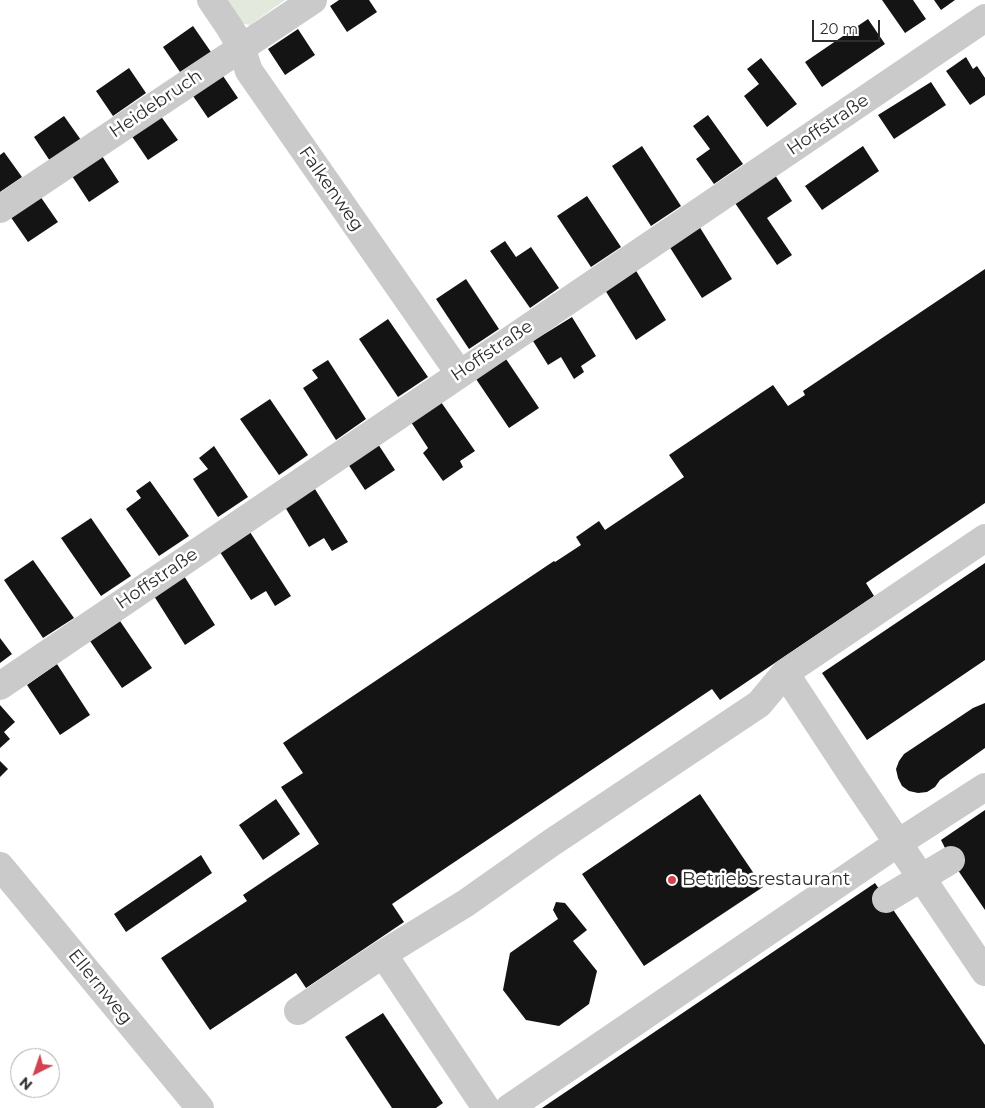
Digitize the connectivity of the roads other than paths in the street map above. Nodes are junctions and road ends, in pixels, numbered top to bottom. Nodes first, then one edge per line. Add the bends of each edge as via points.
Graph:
1 (211, 0) edge
2 (313, 0) edge
3 (985, 18) edge
4 (240, 47) junction
5 (0, 209) edge
6 (459, 373) junction
7 (985, 538) edge
8 (785, 673) junction
9 (0, 686) edge
10 (985, 787) edge
11 (898, 842) junction
12 (951, 860) dead end
13 (0, 866) edge
14 (922, 877) junction
15 (886, 899) dead end
16 (383, 954) junction
17 (985, 972) edge
18 (298, 1011) dead end
19 (200, 1108) edge
20 (486, 1108) edge
21 (509, 1108) edge

1 - 4 street, Falkenweg
2 - 4 street, Heidebruch
3 - 6 street, Hoffstraße
4 - 5 street, Heidebruch
4 - 6 street, Falkenweg via 249,71
6 - 9 street, Hoffstraße
7 - 8 street
8 - 11 street
8 - 16 street via 759,704 466,903
10 - 11 street
11 - 14 street
11 - 21 street
12 - 14 street
13 - 19 street, Ellernweg
14 - 15 street
14 - 17 street
16 - 18 street
16 - 20 street

